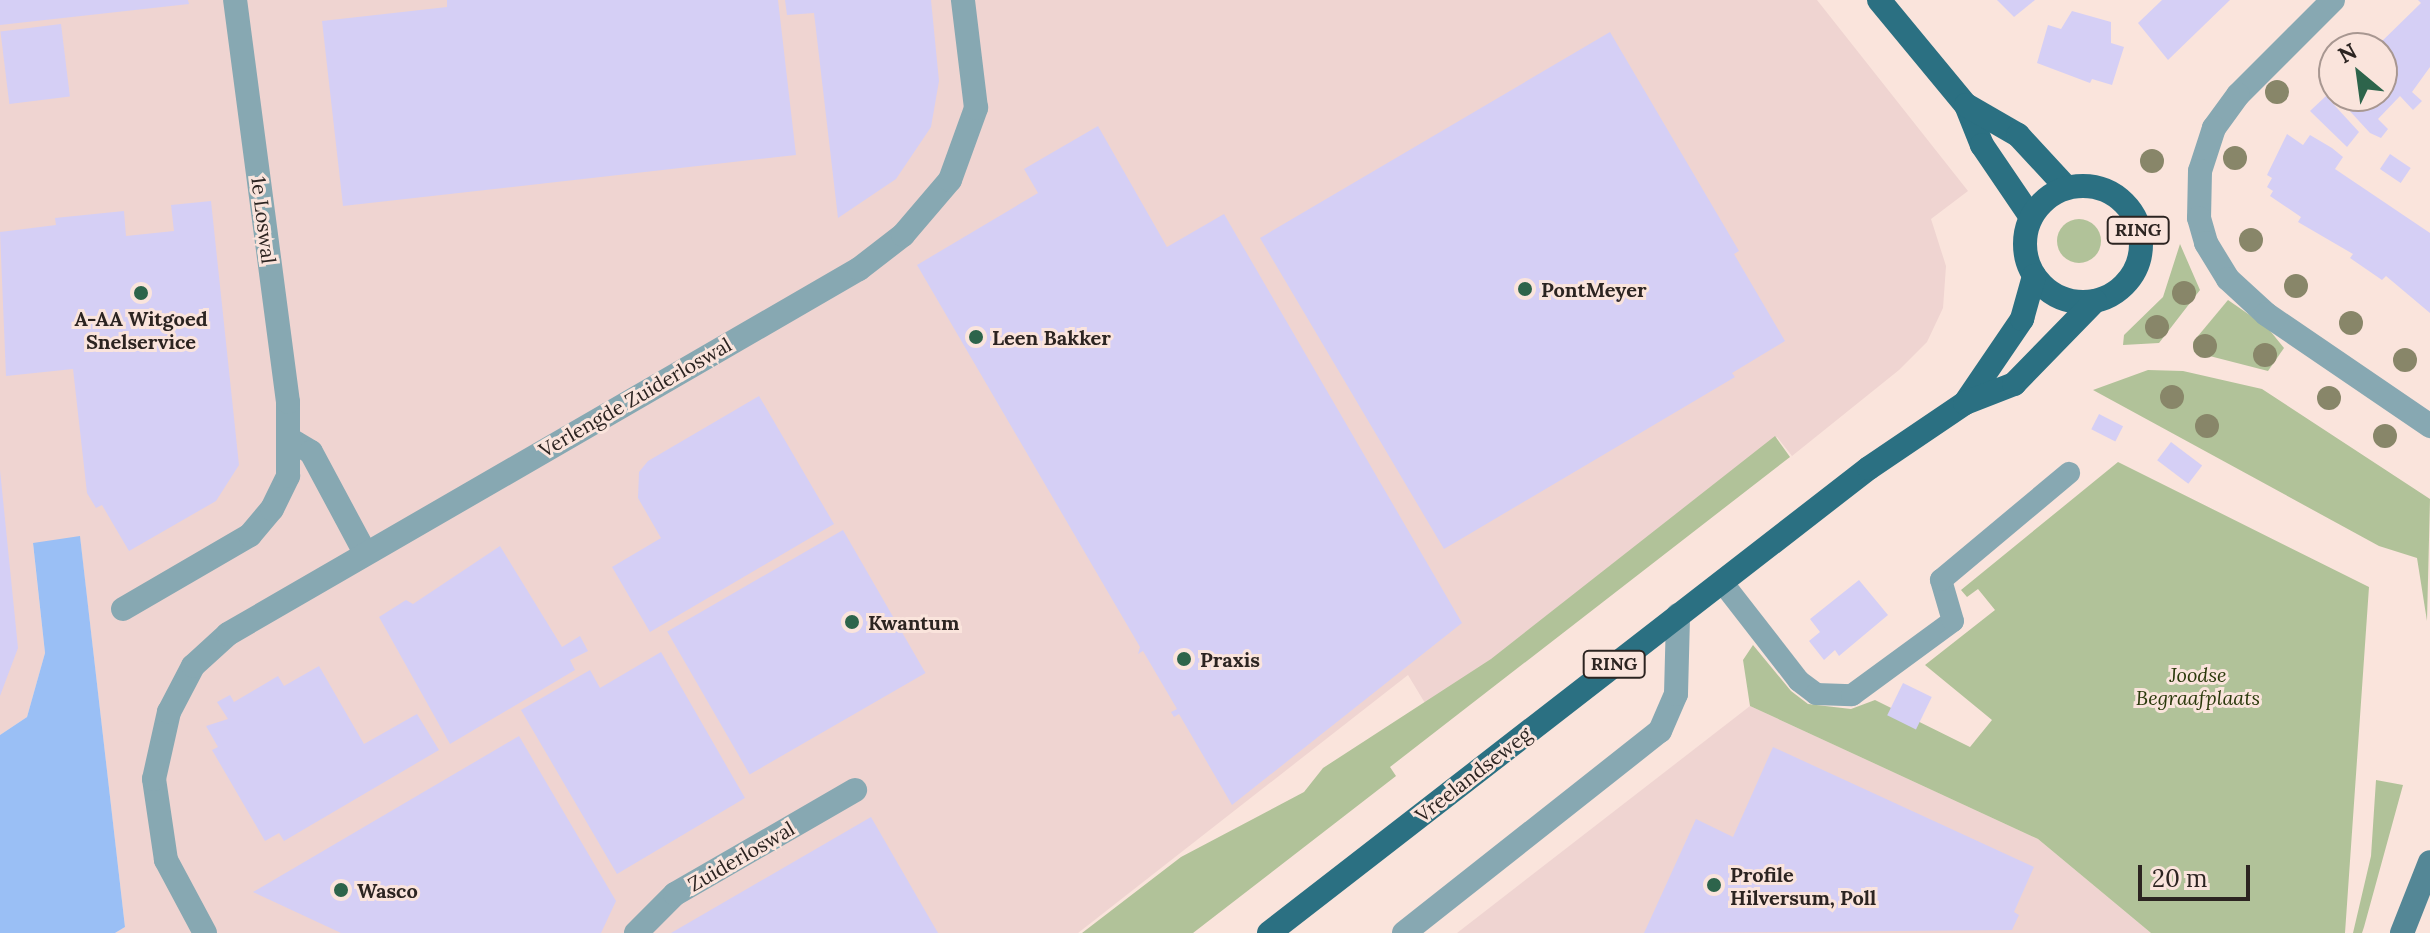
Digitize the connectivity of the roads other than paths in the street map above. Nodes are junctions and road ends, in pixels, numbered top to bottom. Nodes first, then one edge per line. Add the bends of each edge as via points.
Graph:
1 (235, 0) edge
2 (963, 0) edge
3 (1879, 0) edge
4 (2333, 0) edge
5 (1966, 105) junction
6 (2066, 187) junction
7 (2031, 217) junction
8 (2034, 276) junction
9 (2095, 301) junction
10 (1965, 403) junction
11 (2430, 426) edge
12 (291, 440) junction
13 (2069, 473) dead end
14 (364, 551) junction
15 (1722, 582) junction
16 (123, 609) dead end
17 (1678, 615) junction
18 (855, 790) dead end
19 (2430, 864) edge
20 (205, 933) edge
21 (636, 933) edge
22 (1269, 933) edge
23 (1404, 933) edge
24 (2402, 933) edge

1 - 12 street, 1e Loswal
2 - 14 street, Verlengde Zuiderloswal via 976,108 950,180 903,235 859,269
3 - 5 main road
4 - 11 street via 2238,95 2214,128 2200,171 2199,218 2206,243 2228,279 2266,314
5 - 6 main road via 2018,135
5 - 7 main road via 1982,145
6 - 7 main road
6 - 9 main road, RING via 2085,185 2110,193 2137,222 2138,262 2114,293
7 - 8 main road, RING via 2025,247
8 - 9 main road via 2061,297
8 - 10 main road, Vreelandseweg / RING via 2022,319
9 - 10 main road, Vreelandseweg / RING via 2014,384
10 - 15 main road, Vreelandseweg / RING via 1869,468
12 - 14 street via 311,452
12 - 16 street, 1e Loswal via 288,476 262,524
13 - 15 lane via 1941,580 1953,621 1852,695 1816,694 1799,681
14 - 20 street, Verlengde Zuiderloswal via 228,634 193,666 169,712 154,779 166,860
15 - 17 main road, Vreelandseweg / RING
17 - 22 main road, Vreelandseweg / RING
17 - 23 street via 1676,694 1660,731
18 - 21 street, Zuiderloswal via 675,894
19 - 24 street

